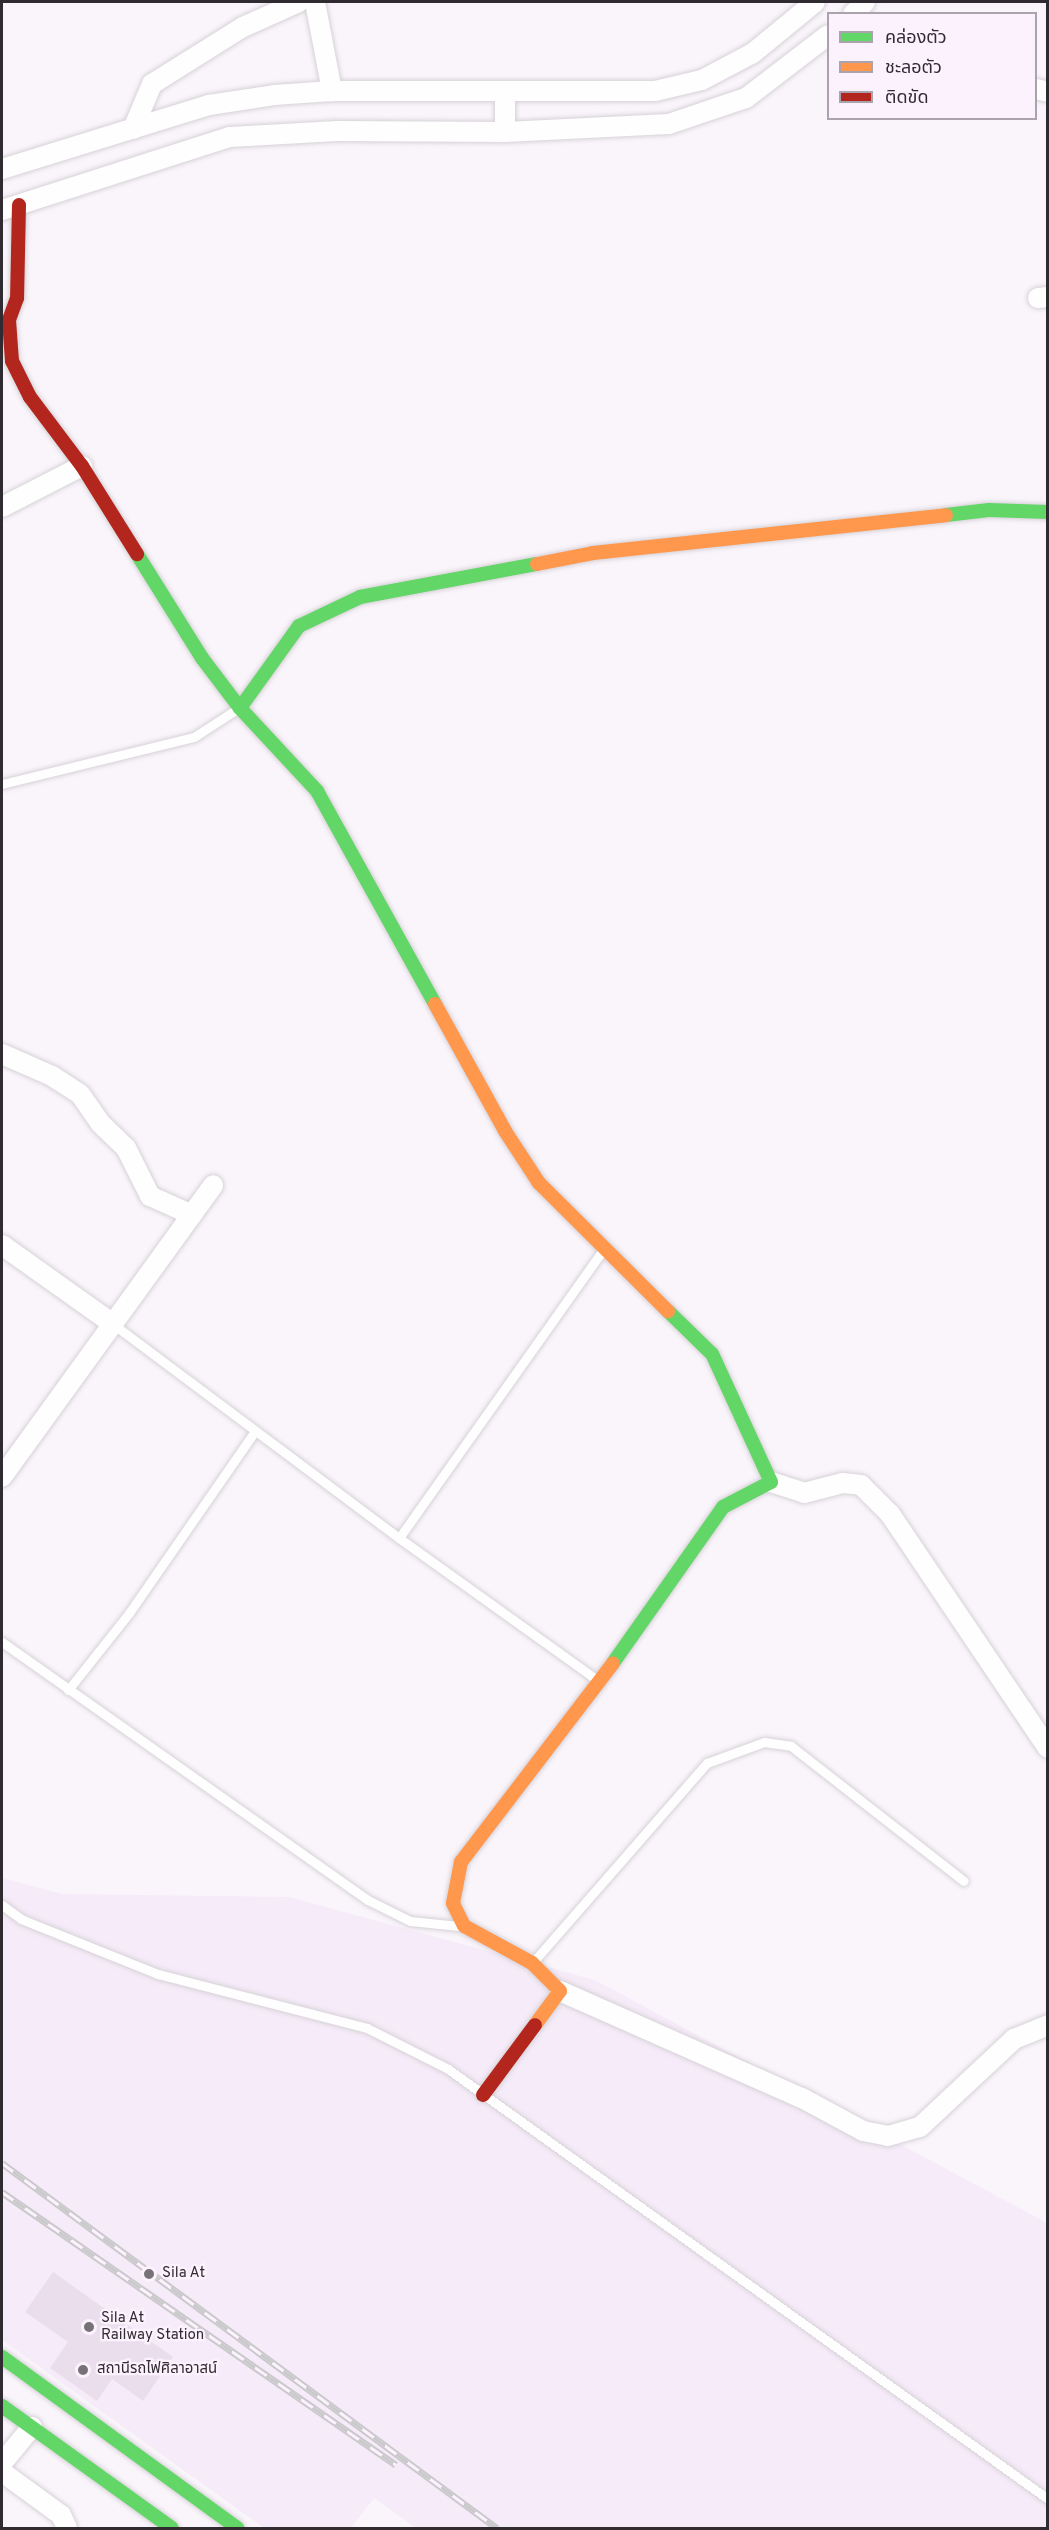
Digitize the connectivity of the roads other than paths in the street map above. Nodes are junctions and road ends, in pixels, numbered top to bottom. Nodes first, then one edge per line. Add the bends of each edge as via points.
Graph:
1 (299, 2) edge
2 (315, 2) edge
3 (815, 2) edge
4 (827, 37) edge
5 (333, 91) junction
6 (505, 93) junction
7 (133, 129) junction
8 (505, 132) junction
9 (2, 169) edge
10 (10, 207) edge
11 (7, 363) edge
12 (82, 465) junction
13 (2, 507) edge
14 (1047, 512) edge
15 (240, 708) junction
16 (2, 784) edge
17 (2, 1054) edge
18 (213, 1185) dead end
19 (192, 1215) junction
20 (2, 1245) edge
21 (603, 1250) junction
22 (113, 1324) junction
23 (255, 1431) junction
24 (2, 1477) edge
25 (771, 1482) junction
26 (399, 1538) junction
27 (2, 1642) edge
28 (599, 1682) junction
29 (68, 1690) junction
30 (1047, 1748) edge
31 (964, 1881) dead end
32 (2, 1905) edge
33 (464, 1926) junction
34 (532, 1963) junction
35 (560, 1991) junction
36 (1047, 2025) edge
37 (483, 2095) junction
38 (2, 2357) edge
39 (2, 2406) edge
40 (32, 2427) junction
41 (2, 2463) edge
42 (2, 2472) edge
43 (1047, 2499) edge
44 (67, 2529) edge
45 (172, 2529) edge
46 (237, 2529) edge

1 - 7 street via 243,27 152,84
2 - 5 street
3 - 6 street via 753,53 702,80 655,92
4 - 8 street via 746,98 669,124
5 - 6 street
5 - 7 street via 209,105
6 - 8 street
7 - 9 street
8 - 10 street via 337,130 230,138
10 - 11 street via 17,298 9,320
11 - 12 street
12 - 13 street
12 - 15 street via 202,658
14 - 15 street via 989,510 593,553 360,597 299,626
15 - 16 lane via 194,736
15 - 21 street via 317,791 505,1131 539,1184
17 - 19 street via 52,1076 80,1094 100,1123 126,1148 150,1196
18 - 19 street
19 - 22 street
20 - 22 street
21 - 25 street via 712,1354
21 - 26 lane
22 - 23 lane
22 - 24 street
23 - 26 lane
23 - 29 lane via 129,1613
25 - 28 street via 723,1507
25 - 30 street via 804,1493 843,1483 861,1485 890,1514
26 - 28 lane
27 - 29 lane
28 - 33 street via 461,1862 453,1903
29 - 33 lane via 368,1900 410,1921
31 - 34 lane via 791,1746 764,1742 707,1763
32 - 37 lane via 21,1919 158,1974 367,2028 448,2069
33 - 34 street
34 - 35 street
35 - 36 street via 802,2098 863,2131 888,2136 920,2127 1014,2039
35 - 37 street
37 - 43 lane
38 - 46 street
39 - 40 street
40 - 41 street
40 - 45 street
42 - 44 street via 61,2515

